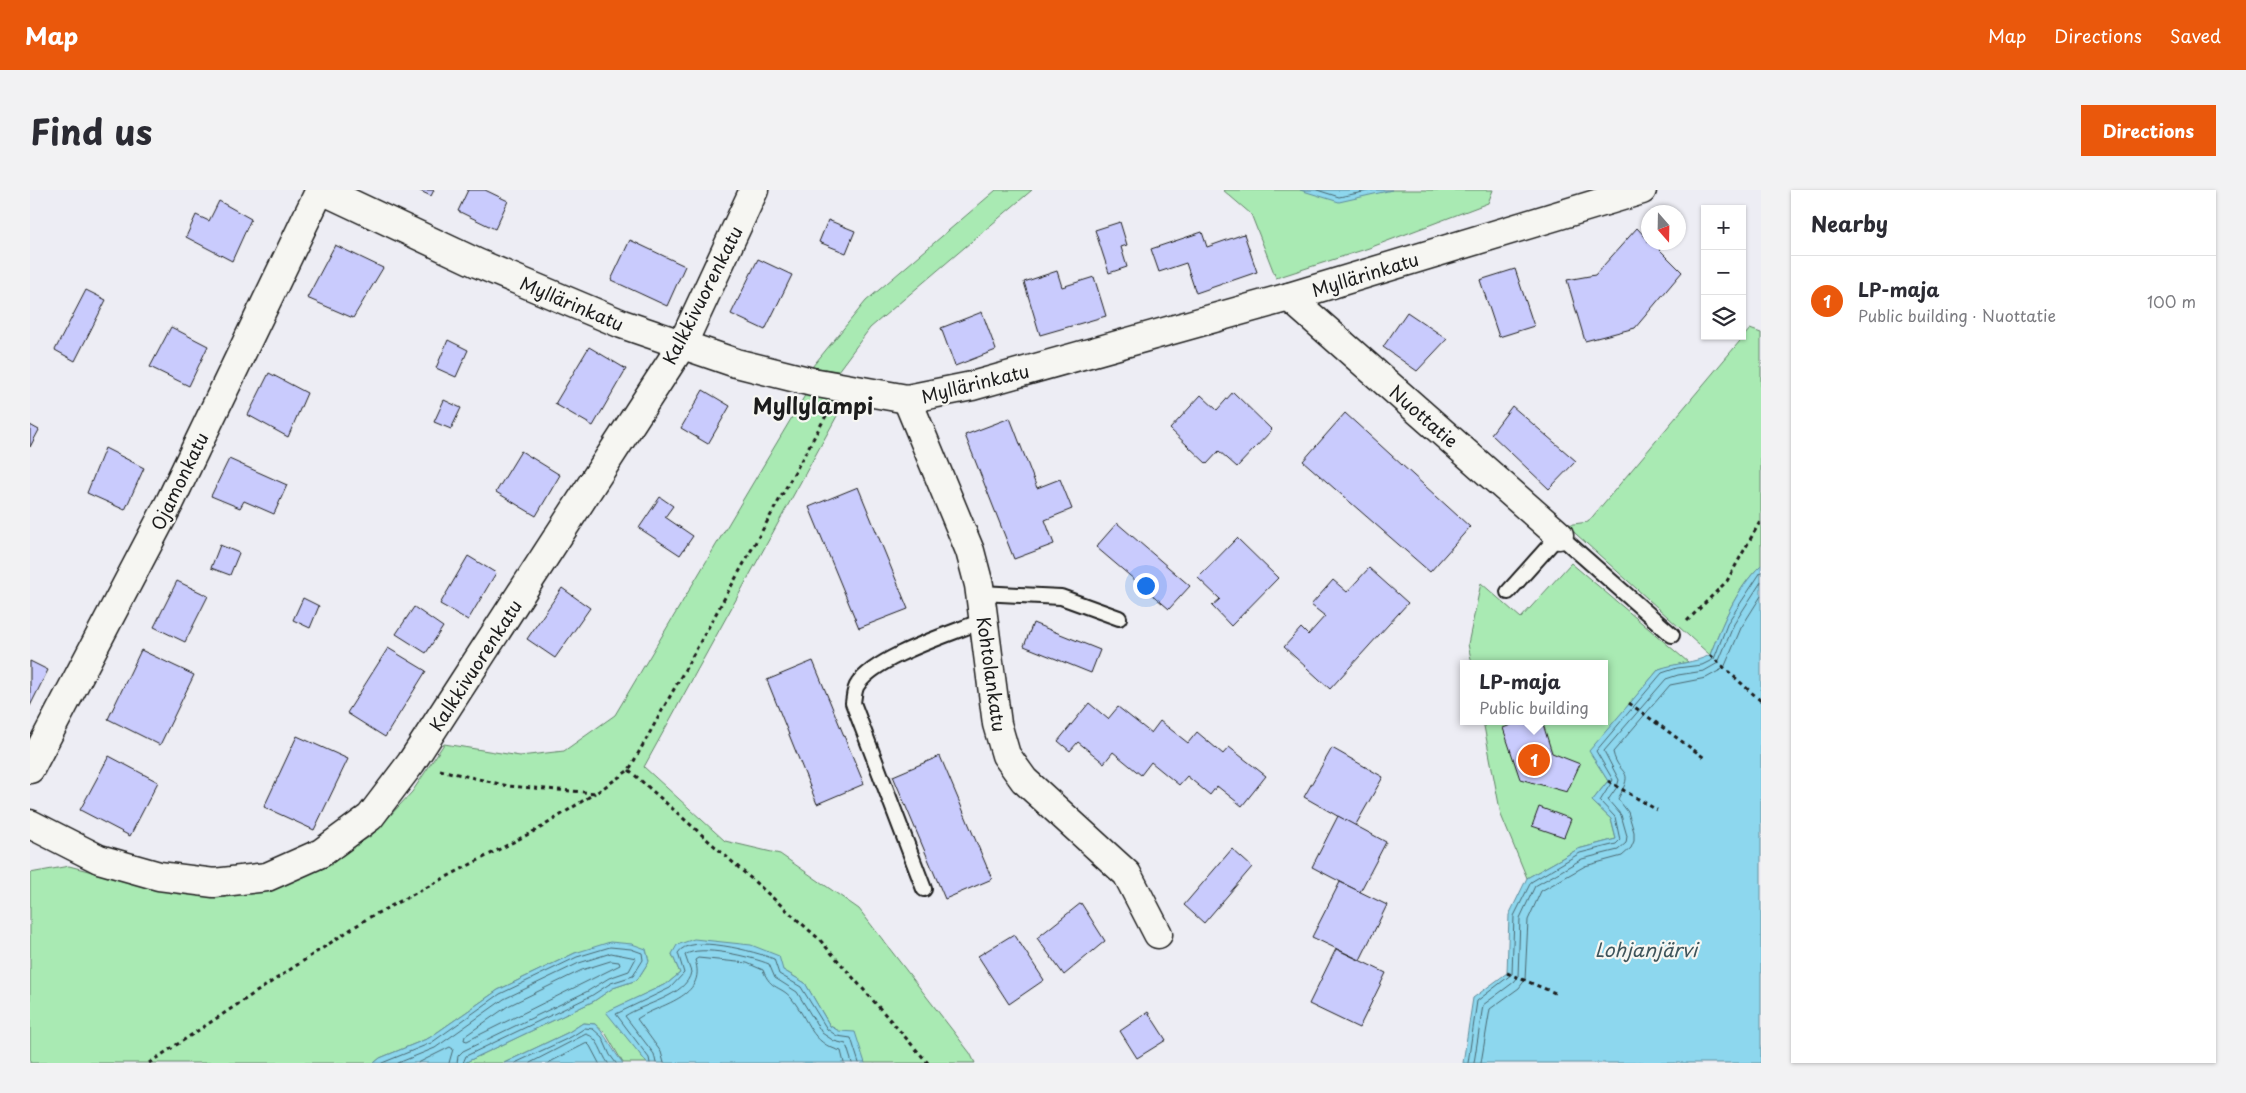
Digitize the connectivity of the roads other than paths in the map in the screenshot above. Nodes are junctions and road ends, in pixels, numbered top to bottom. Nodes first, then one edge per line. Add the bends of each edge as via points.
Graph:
1 (321, 190) edge
2 (754, 190) edge
3 (1642, 190) edge
4 (1289, 297) junction
5 (682, 344) junction
6 (907, 399) junction
7 (1559, 535) junction
8 (1508, 592) dead end
9 (980, 593) junction
10 (1119, 618) dead end
11 (984, 620) junction
12 (1672, 635) road end
13 (30, 769) edge
14 (30, 824) edge
15 (924, 889) dead end
16 (1158, 934) dead end

1 - 5 street, Myllärinkatu via 478,263 622,324
1 - 13 street, Ojamonkatu via 170,502
2 - 5 street, Kalkkivuorenkatu
3 - 4 street, Myllärinkatu
4 - 6 street, Myllärinkatu via 972,386
4 - 7 street, Nuottatie
5 - 6 street, Myllärinkatu via 736,363
5 - 14 street, Kalkkivuorenkatu via 412,763 370,817 321,853 267,877 214,883 159,876 99,859
6 - 9 street, Kohtolankatu via 970,552
7 - 8 lane
7 - 12 lane
9 - 10 lane via 1061,597
9 - 11 street, Kohtolankatu
11 - 15 lane via 881,663 856,687 853,703
11 - 16 street, Kohtolankatu via 997,724 1006,755 1024,780 1127,874

